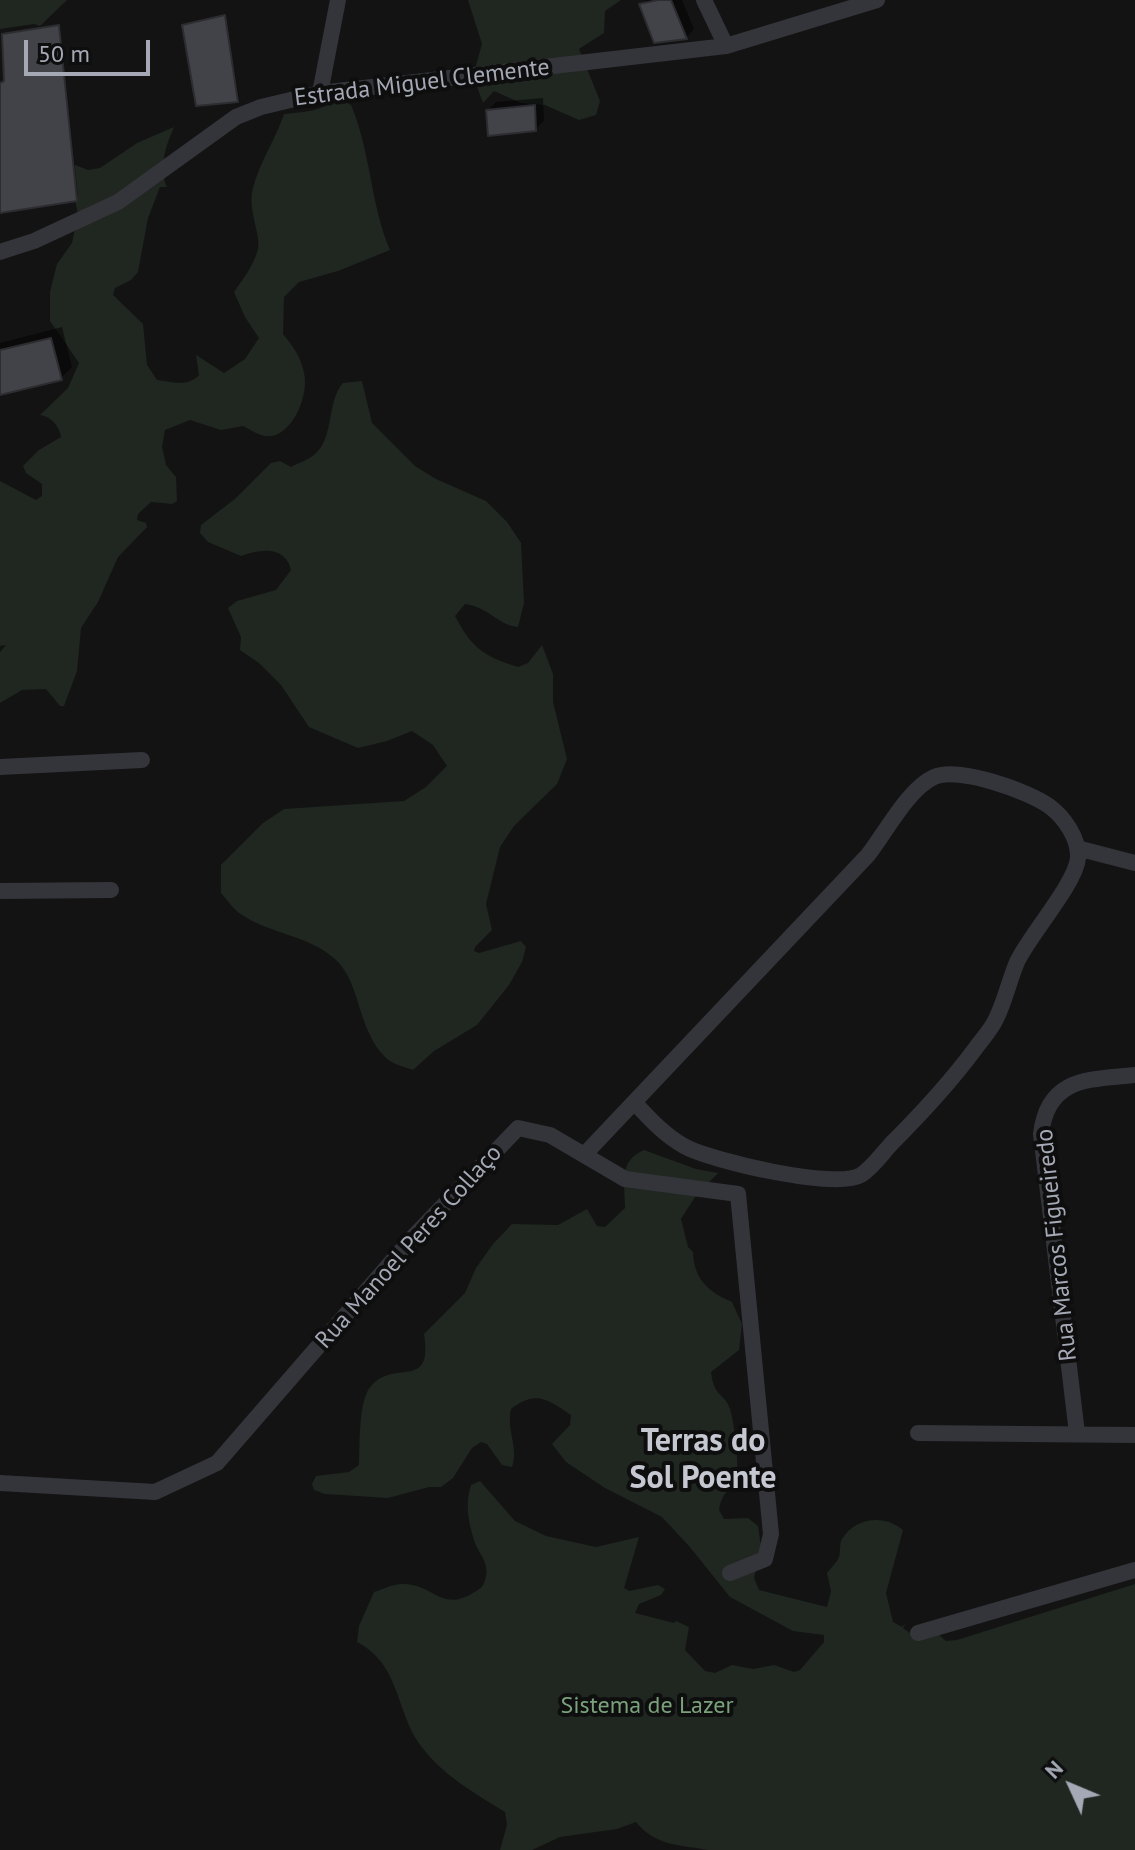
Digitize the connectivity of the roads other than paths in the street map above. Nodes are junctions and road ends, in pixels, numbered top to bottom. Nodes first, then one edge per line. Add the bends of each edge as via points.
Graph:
1 (338, 0) edge
2 (704, 0) edge
3 (877, 0) edge
4 (726, 46) junction
5 (320, 93) junction
6 (0, 252) edge
7 (142, 760) dead end
8 (0, 767) edge
9 (1077, 848) junction
10 (1135, 863) edge
11 (111, 890) dead end
12 (0, 891) edge
13 (1135, 1075) edge
14 (634, 1102) junction
15 (584, 1155) junction
16 (918, 1433) dead end
17 (1077, 1433) junction
18 (1135, 1435) edge
19 (0, 1483) edge
20 (1135, 1570) edge
21 (730, 1573) dead end
22 (918, 1633) dead end

1 - 5 street
2 - 4 street
3 - 4 street, Estrada Miguel Clemente
4 - 5 street, Estrada Miguel Clemente
5 - 6 street, Estrada Miguel Clemente via 236,117 118,202
7 - 8 street
9 - 10 street
9 - 14 street via 1063,820 1032,796 956,774 924,783 868,855
9 - 14 street via 1078,860 1018,960 995,1021 950,1083 860,1176 836,1181 706,1155 665,1133
11 - 12 street
13 - 17 street, Rua Marcos Figueiredo via 1075,1082 1057,1096 1042,1124
14 - 15 street
15 - 19 street, Rua Manoel Peres Collaço via 550,1135 518,1128 414,1236 217,1463 155,1492
15 - 21 street, Rua Manoel Peres Collaço via 625,1179 738,1194 771,1534 765,1559
16 - 17 street
17 - 18 street
20 - 22 street

